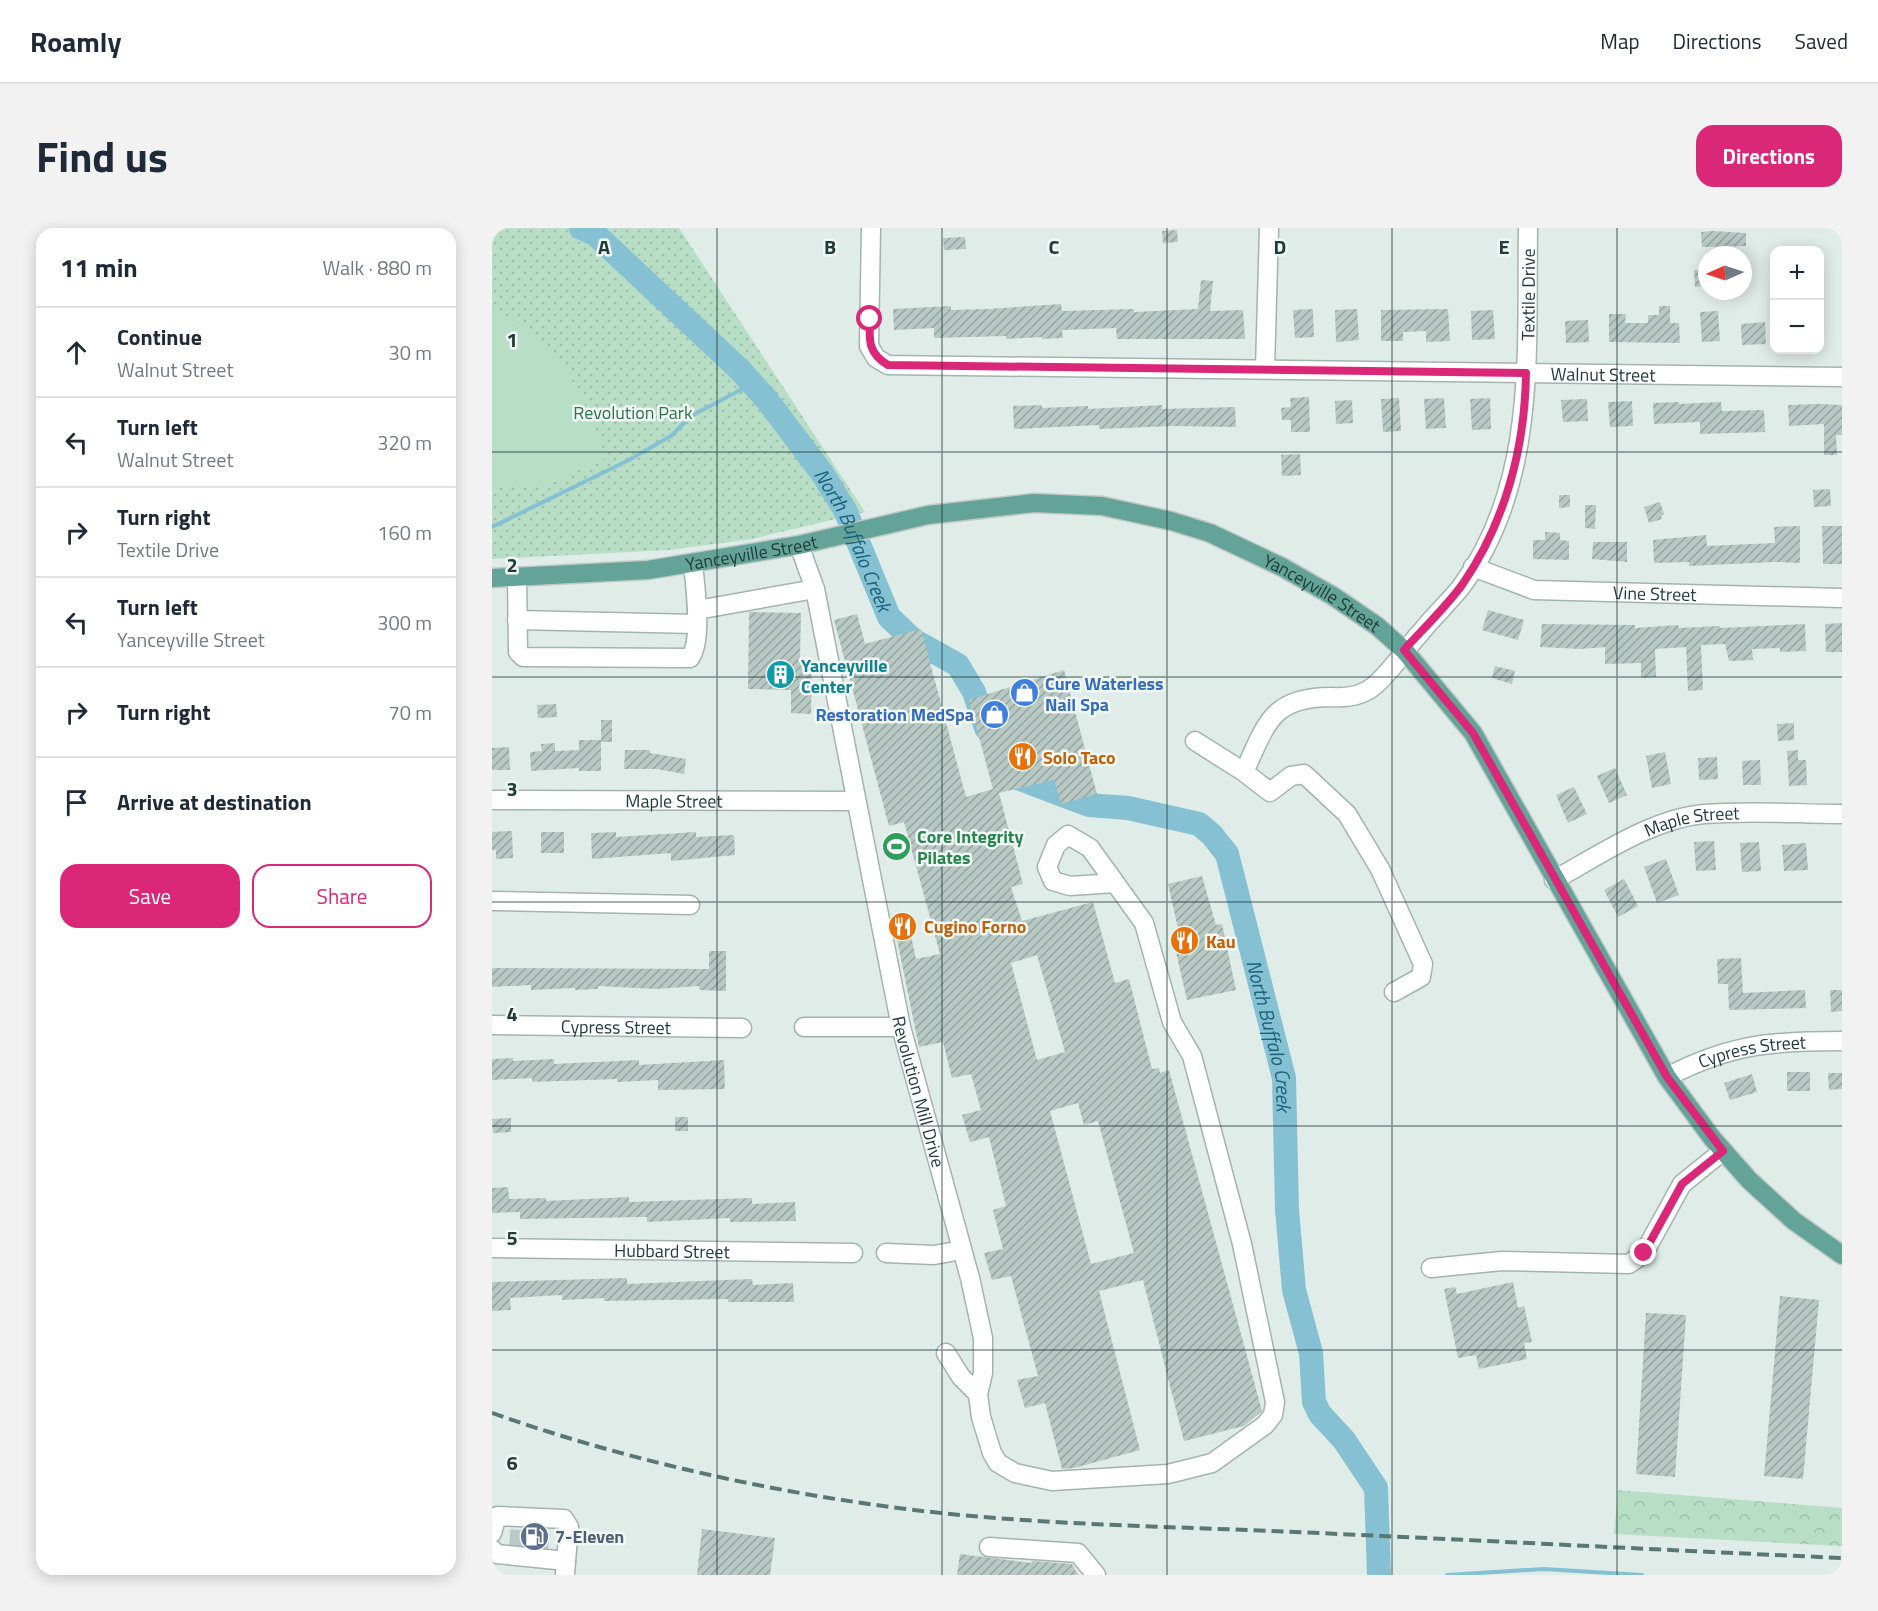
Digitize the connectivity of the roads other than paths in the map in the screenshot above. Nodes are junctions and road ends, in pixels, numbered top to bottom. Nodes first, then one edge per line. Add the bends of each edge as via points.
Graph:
1 (871, 228) edge
2 (1269, 228) edge
3 (1528, 228) edge
4 (1265, 369) junction
5 (1526, 373) junction
6 (1842, 377) edge
7 (807, 543) junction
8 (693, 563) junction
9 (1473, 567) junction
10 (517, 577) junction
11 (492, 578) edge
12 (815, 589) junction
13 (1842, 598) edge
14 (696, 617) junction
15 (517, 620) junction
16 (1404, 650) junction
17 (1195, 741) dead end
18 (1244, 771) junction
19 (492, 800) edge
20 (856, 801) junction
21 (1842, 814) edge
22 (1554, 880) junction
23 (1115, 883) dead end
24 (492, 901) edge
25 (690, 905) dead end
26 (1394, 992) dead end
27 (492, 1024) edge
28 (804, 1027) dead end
29 (901, 1027) junction
30 (742, 1028) dead end
31 (1842, 1041) edge
32 (1667, 1077) junction
33 (1723, 1151) junction
34 (492, 1248) edge
35 (962, 1250) junction
36 (853, 1253) dead end
37 (886, 1253) dead end
38 (1842, 1254) edge
39 (1431, 1268) dead end
40 (946, 1353) dead end
41 (978, 1395) junction
42 (492, 1533) edge
43 (492, 1540) edge
44 (989, 1547) dead end
45 (492, 1549) edge
46 (565, 1568) edge
47 (1096, 1575) edge

1 - 4 street, Walnut Street via 869,346 876,358 888,365
2 - 4 street
3 - 5 street, Textile Drive
4 - 5 street, Walnut Street
5 - 6 street, Walnut Street
5 - 9 street, Textile Drive via 1515,470 1494,529
7 - 8 main road, Yanceyville Street
7 - 12 street, Revolution Mill Drive
7 - 16 main road, Yanceyville Street via 946,512 1034,503 1102,506 1210,533 1282,567 1333,596
8 - 10 main road, Yanceyville Street via 615,574
8 - 14 street
9 - 13 street, Vine Street via 1534,590
9 - 16 street, Textile Drive via 1461,587
10 - 11 main road, Yanceyville Street
10 - 15 street
12 - 14 street
12 - 20 street, Revolution Mill Drive
14 - 15 street
14 - 15 street via 695,652 690,658 523,657 518,652
16 - 18 street, Textile Drive via 1374,686 1351,698 1295,700 1281,707 1269,720
16 - 22 main road, Yanceyville Street via 1473,733
17 - 18 street
18 - 26 street via 1270,792 1291,776 1304,774 1347,814 1380,869 1423,964 1421,977
19 - 20 street, Maple Street
20 - 29 street, Revolution Mill Drive
21 - 22 street, Maple Street via 1703,814 1662,825
22 - 32 main road, Yanceyville Street
23 - 41 street, Revolution Mill Drive via 1144,923 1172,1022 1192,1056 1242,1244 1275,1402 1273,1415 1212,1463 1168,1474 1052,1481 1015,1473 998,1463 981,1417
24 - 25 street
27 - 30 street, Cypress Street
28 - 29 street
29 - 35 street, Revolution Mill Drive
31 - 32 street, Cypress Street via 1768,1042 1740,1047 1698,1061
32 - 33 main road, Yanceyville Street
33 - 38 main road, Yanceyville Street via 1794,1221
33 - 39 street via 1682,1184 1644,1253 1629,1264 1502,1261
34 - 36 street, Hubbard Street
35 - 37 street via 939,1254
35 - 41 street, Revolution Mill Drive via 983,1338 983,1373
40 - 41 street
42 - 43 street
42 - 46 street via 497,1516 541,1522 564,1519 569,1527
44 - 47 street via 1078,1553
45 - 46 street via 497,1554 538,1554

